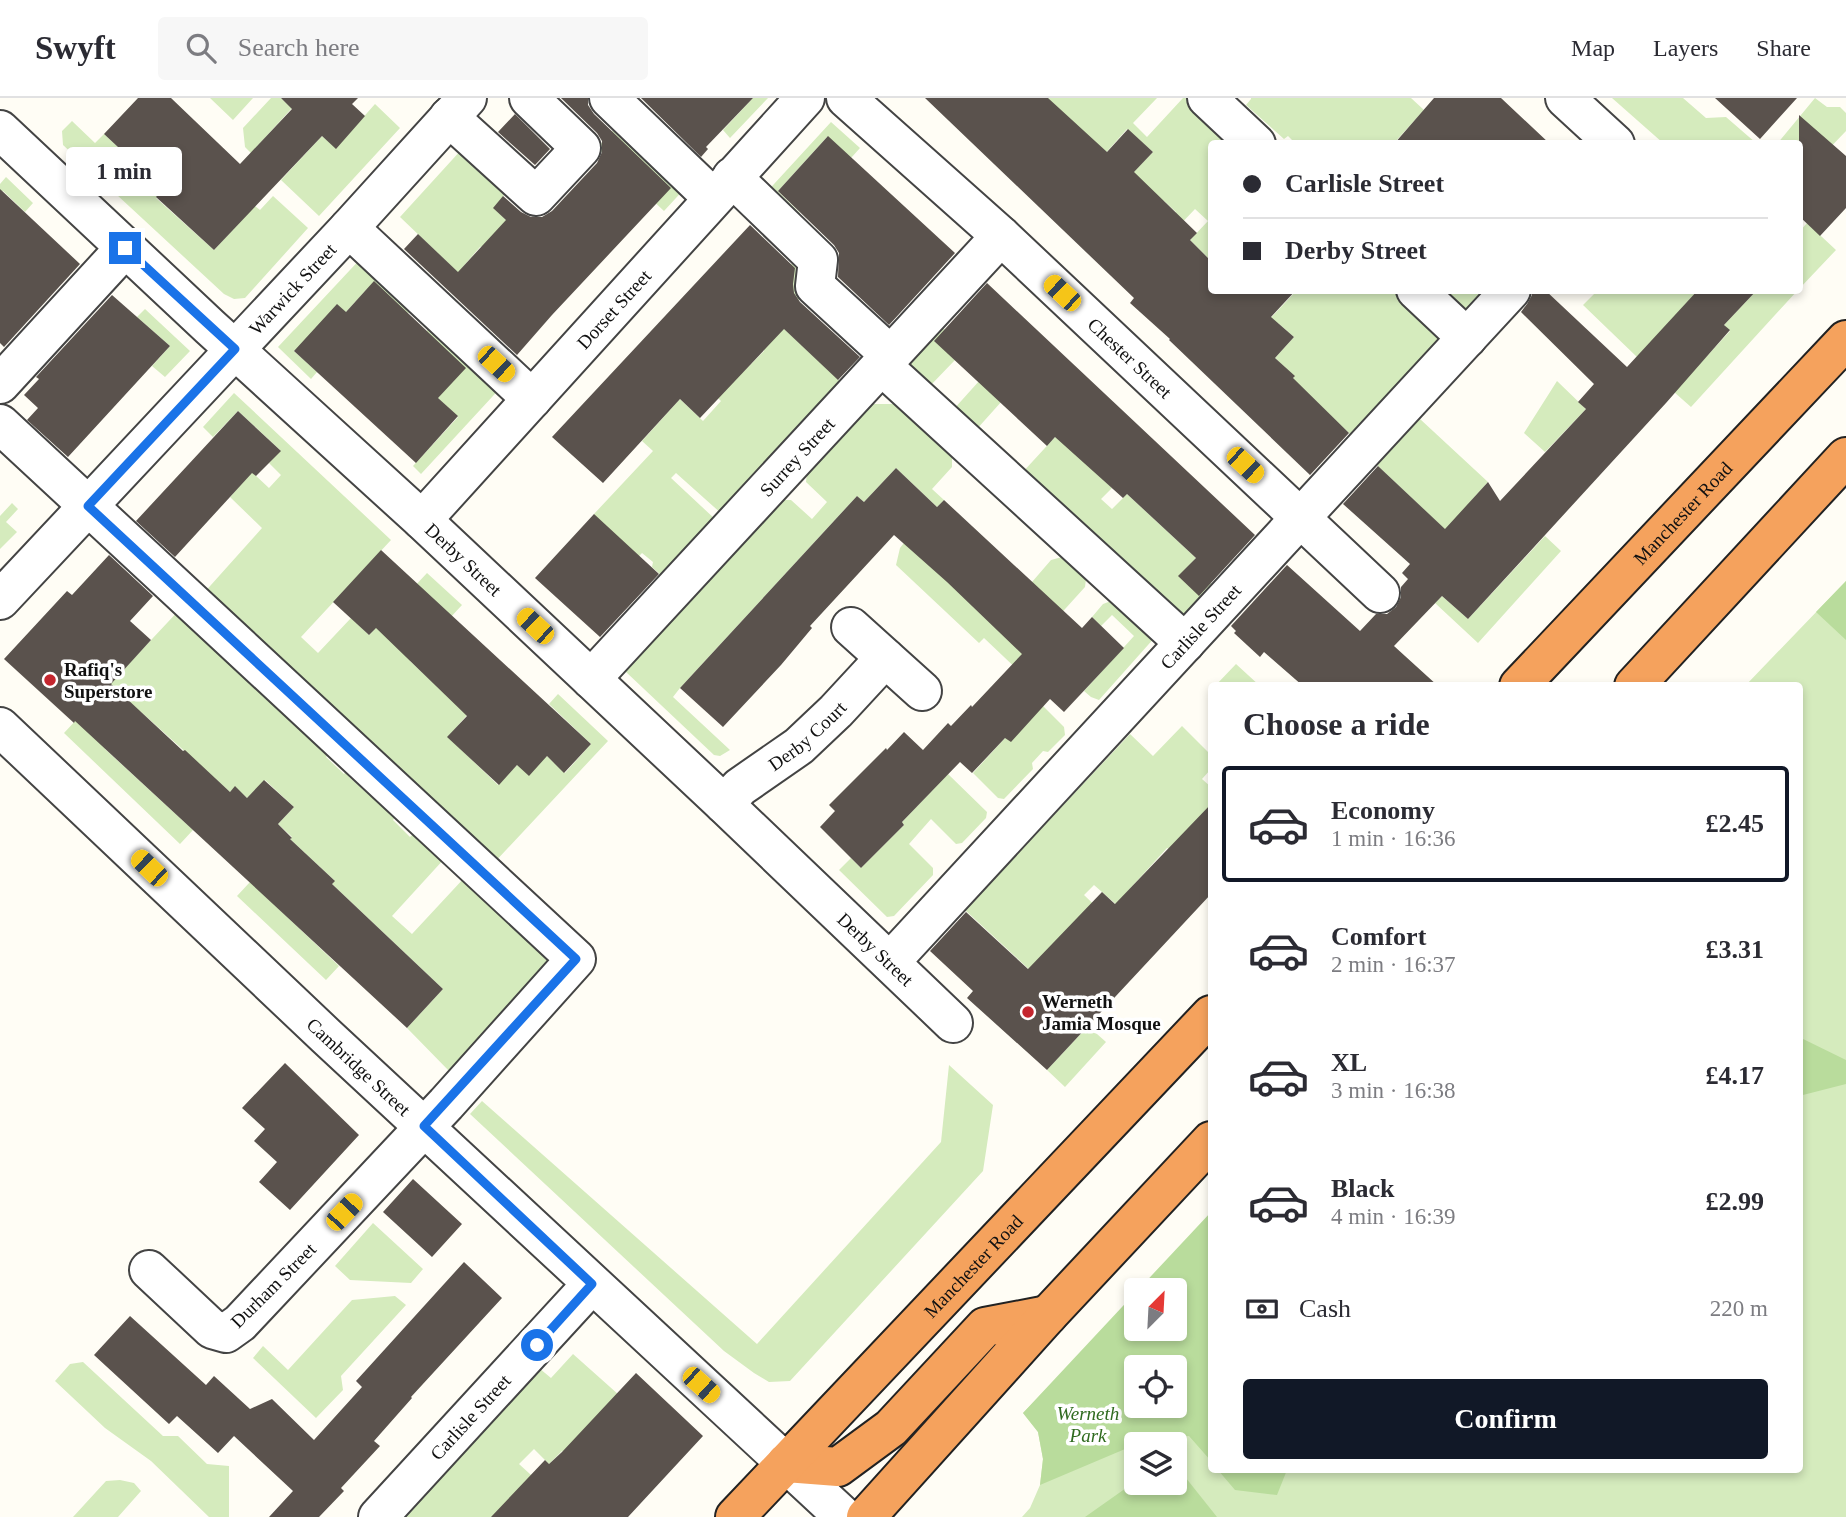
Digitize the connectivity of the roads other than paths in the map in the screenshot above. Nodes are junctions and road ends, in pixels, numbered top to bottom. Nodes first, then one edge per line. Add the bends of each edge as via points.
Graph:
1 (529, 98) edge
2 (609, 98) edge
3 (805, 98) edge
4 (846, 98) edge
5 (1207, 98) edge
6 (1565, 98) edge
7 (458, 108) edge
8 (1252, 140) edge
9 (1611, 140) edge
10 (6, 149) edge
11 (722, 187) junction
12 (349, 228) junction
13 (1001, 236) junction
14 (125, 248) junction
15 (1420, 294) edge
16 (1507, 294) edge
17 (1467, 338) junction
18 (1846, 340) edge
19 (235, 349) junction
20 (886, 360) junction
21 (0, 384) edge
22 (533, 400) junction
23 (0, 424) edge
24 (1846, 457) edge
25 (88, 506) junction
26 (1301, 518) junction
27 (422, 520) junction
28 (1380, 593) dead end
29 (0, 600) edge
30 (851, 627) dead end
31 (1185, 643) junction
32 (885, 658) junction
33 (592, 679) junction
34 (1523, 682) edge
35 (1638, 682) edge
36 (922, 691) dead end
37 (0, 727) edge
38 (724, 804) junction
39 (890, 962) junction
40 (1208, 1018) edge
41 (953, 1023) dead end
42 (424, 1126) junction
43 (1208, 1144) edge
44 (149, 1270) dead end
45 (592, 1284) junction
46 (1048, 1315) junction
47 (786, 1463) junction
48 (378, 1517) edge
49 (736, 1517) edge
50 (844, 1517) edge
51 (866, 1517) edge

1 - 7 street via 581,148 536,196
2 - 11 street
3 - 11 street, Dorset Street
4 - 13 street, Chester Street
5 - 8 street
6 - 9 street
7 - 12 street, Warwick Street
10 - 14 street, Derby Street
11 - 20 street via 818,260 815,286
11 - 22 street, Dorset Street
12 - 19 street, Warwick Street
12 - 22 street
13 - 20 street, Surrey Street
13 - 26 street, Chester Street
14 - 19 street, Derby Street
14 - 21 street
15 - 17 street
16 - 17 street, Carlisle Street
17 - 26 street, Carlisle Street
18 - 34 highway, Manchester Road
19 - 25 street, Warwick Street
19 - 27 street, Derby Street
20 - 31 street
20 - 33 street, Surrey Street
22 - 27 street, Dorset Street
23 - 25 street
24 - 35 highway
25 - 29 street, Warwick Street
25 - 42 street, Durham Street via 576,959
26 - 28 street, Chester Street
26 - 31 street, Carlisle Street
27 - 33 street, Derby Street
30 - 32 street
31 - 39 street, Carlisle Street
32 - 36 street
32 - 38 street, Derby Court via 799,746 740,787
33 - 38 street, Derby Street
37 - 42 street, Cambridge Street
38 - 39 street, Derby Street
39 - 41 street, Derby Street
40 - 47 highway, Manchester Road
42 - 44 street, Durham Street via 226,1333 212,1329
42 - 45 street, Cambridge Street
43 - 46 highway
45 - 47 street, Cambridge Street
45 - 48 street, Carlisle Street
46 - 47 highway via 985,1327 891,1428 838,1467
46 - 51 highway
47 - 49 highway, Manchester Road
47 - 50 street, Cambridge Street

